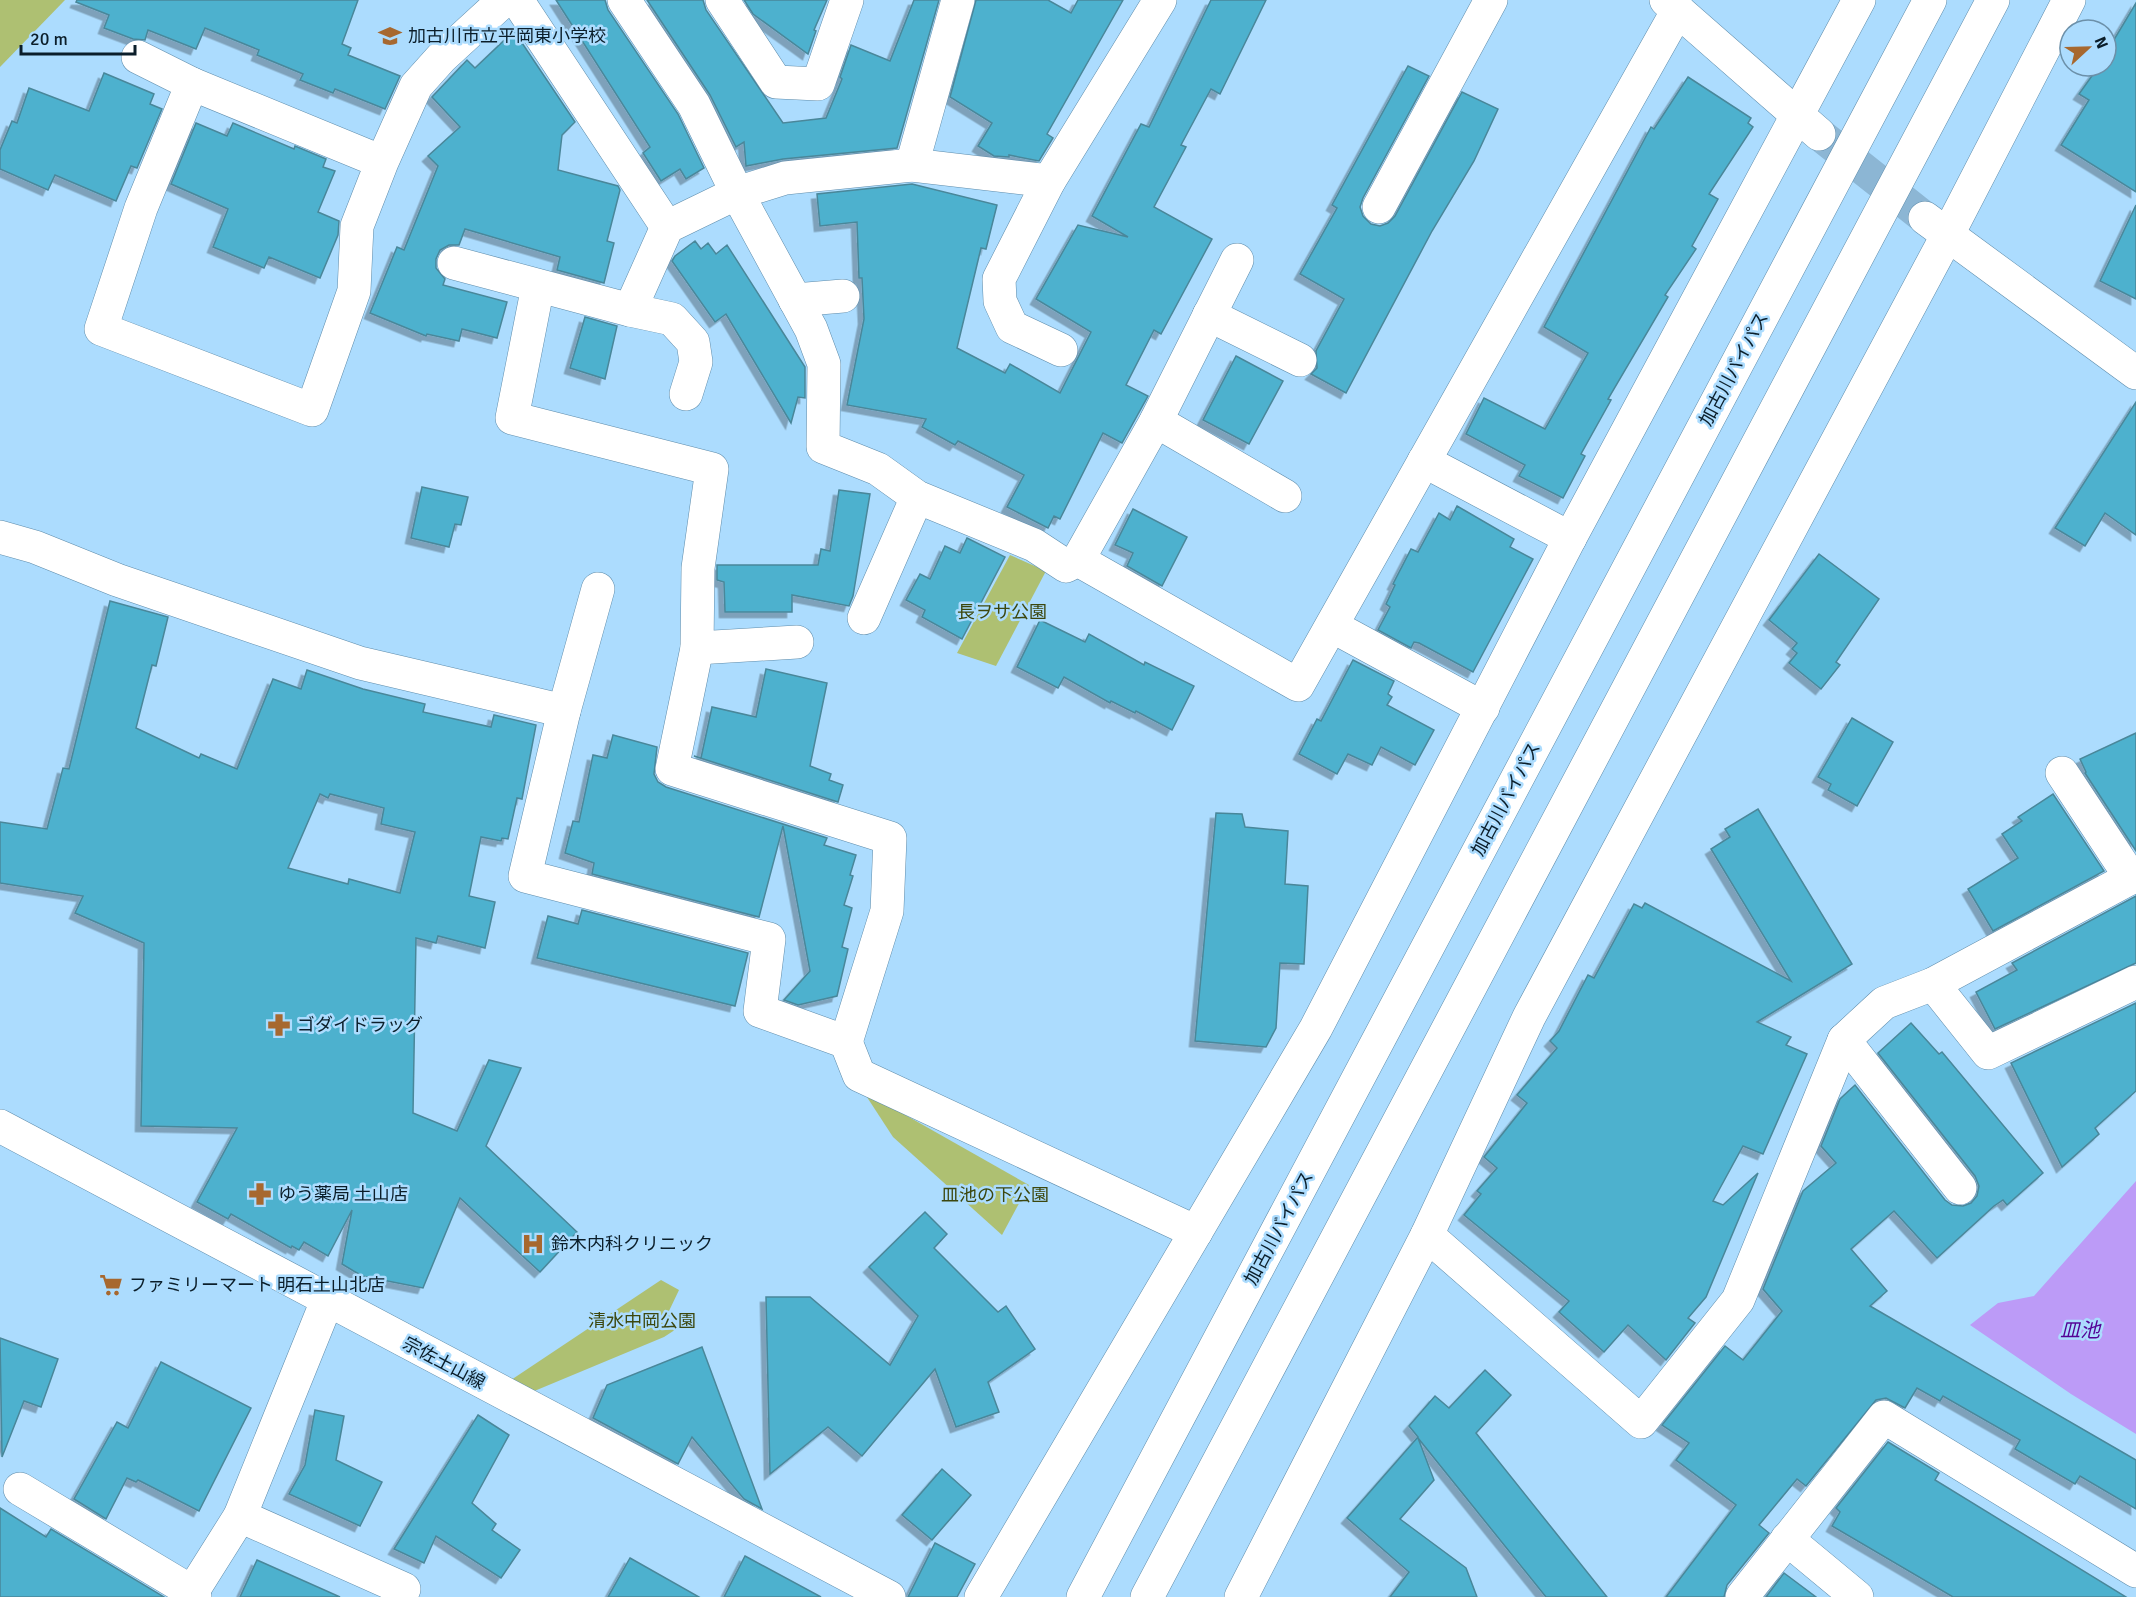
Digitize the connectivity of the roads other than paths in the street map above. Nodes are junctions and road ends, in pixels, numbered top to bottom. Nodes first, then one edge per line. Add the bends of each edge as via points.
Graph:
1 (504, 0) edge
2 (517, 0) edge
3 (624, 0) edge
4 (722, 0) edge
5 (847, 0) edge
6 (958, 0) edge
7 (1160, 0) edge
8 (1491, 0) edge
9 (1858, 0) edge
10 (1930, 0) edge
11 (1993, 0) edge
12 (2069, 0) edge
13 (1672, 5) edge
14 (138, 57) dead end
15 (192, 84) junction
16 (1808, 126) junction
17 (382, 162) junction
18 (912, 165) junction
19 (1049, 181) junction
20 (737, 193) junction
21 (1379, 207) dead end
22 (667, 227) junction
23 (1936, 227) junction
24 (1237, 260) dead end
25 (454, 263) dead end
26 (538, 286) junction
27 (843, 296) dead end
28 (795, 300) junction
29 (630, 310) junction
30 (1209, 315) junction
31 (1060, 350) dead end
32 (1300, 360) dead end
33 (2136, 373) edge
34 (686, 394) dead end
35 (1156, 420) junction
36 (1424, 461) junction
37 (1285, 496) dead end
38 (917, 497) junction
39 (0, 537) edge
40 (1570, 538) junction
41 (1078, 560) junction
42 (598, 590) dead end
43 (864, 618) dead end
44 (1332, 626) junction
45 (798, 642) dead end
46 (698, 648) junction
47 (1483, 708) junction
48 (564, 711) junction
49 (2062, 773) dead end
50 (2133, 877) edge
51 (2136, 982) edge
52 (1933, 984) junction
53 (1845, 1040) junction
54 (846, 1042) junction
55 (0, 1126) edge
56 (1960, 1188) dead end
57 (1196, 1232) junction
58 (1427, 1235) junction
59 (327, 1301) junction
60 (20, 1489) dead end
61 (240, 1516) junction
62 (1787, 1539) junction
63 (2136, 1571) edge
64 (404, 1589) dead end
65 (192, 1595) edge
66 (889, 1597) edge
67 (981, 1597) edge
68 (1083, 1597) edge
69 (1147, 1597) edge
70 (1241, 1597) edge
71 (1742, 1597) edge
72 (1857, 1597) edge

1 - 17 main road via 416,86
2 - 22 main road
3 - 20 main road via 694,105
4 - 5 main road via 776,82 818,84
6 - 18 main road
7 - 19 main road
8 - 21 main road
9 - 16 main road
10 - 68 main road, 加古川バイパス
11 - 69 main road
12 - 23 main road
13 - 16 main road
13 - 36 main road
14 - 15 main road
15 - 17 main road
15 - 17 main road via 141,208 101,329 312,410 354,291 357,226
16 - 40 main road
18 - 19 main road
18 - 20 main road via 785,177
19 - 31 main road via 999,279 1000,301 1011,327
20 - 22 main road
20 - 28 main road
22 - 29 main road
23 - 33 main road
23 - 58 main road via 1529,1017
24 - 30 main road
25 - 26 main road
26 - 29 main road
26 - 46 main road via 512,418 712,469 698,568
27 - 28 main road
28 - 38 main road via 824,364 824,447 878,469
29 - 34 main road via 672,319 693,342 696,362
30 - 32 main road
30 - 35 main road
35 - 37 main road
35 - 41 main road
36 - 40 main road
36 - 44 main road
38 - 41 main road via 1034,546 1066,566
38 - 43 main road
39 - 48 main road via 360,663
40 - 47 main road
41 - 44 main road via 1298,686
42 - 48 main road
44 - 47 main road
45 - 46 main road
46 - 54 main road via 672,769 890,838 887,911
47 - 57 main road via 1316,1028
48 - 54 main road via 525,876 769,939 760,1011
49 - 50 main road
50 - 52 main road
51 - 52 main road via 1988,1053
52 - 53 main road via 1884,1003
53 - 56 main road
53 - 58 main road via 1737,1300 1641,1422
54 - 57 main road via 859,1074
55 - 59 main road, 宗佐土山線
57 - 67 main road
58 - 70 main road
59 - 61 main road
59 - 66 main road, 宗佐土山線
60 - 65 main road
61 - 64 main road
61 - 65 main road
62 - 63 main road via 1884,1418
62 - 71 main road
62 - 72 main road

